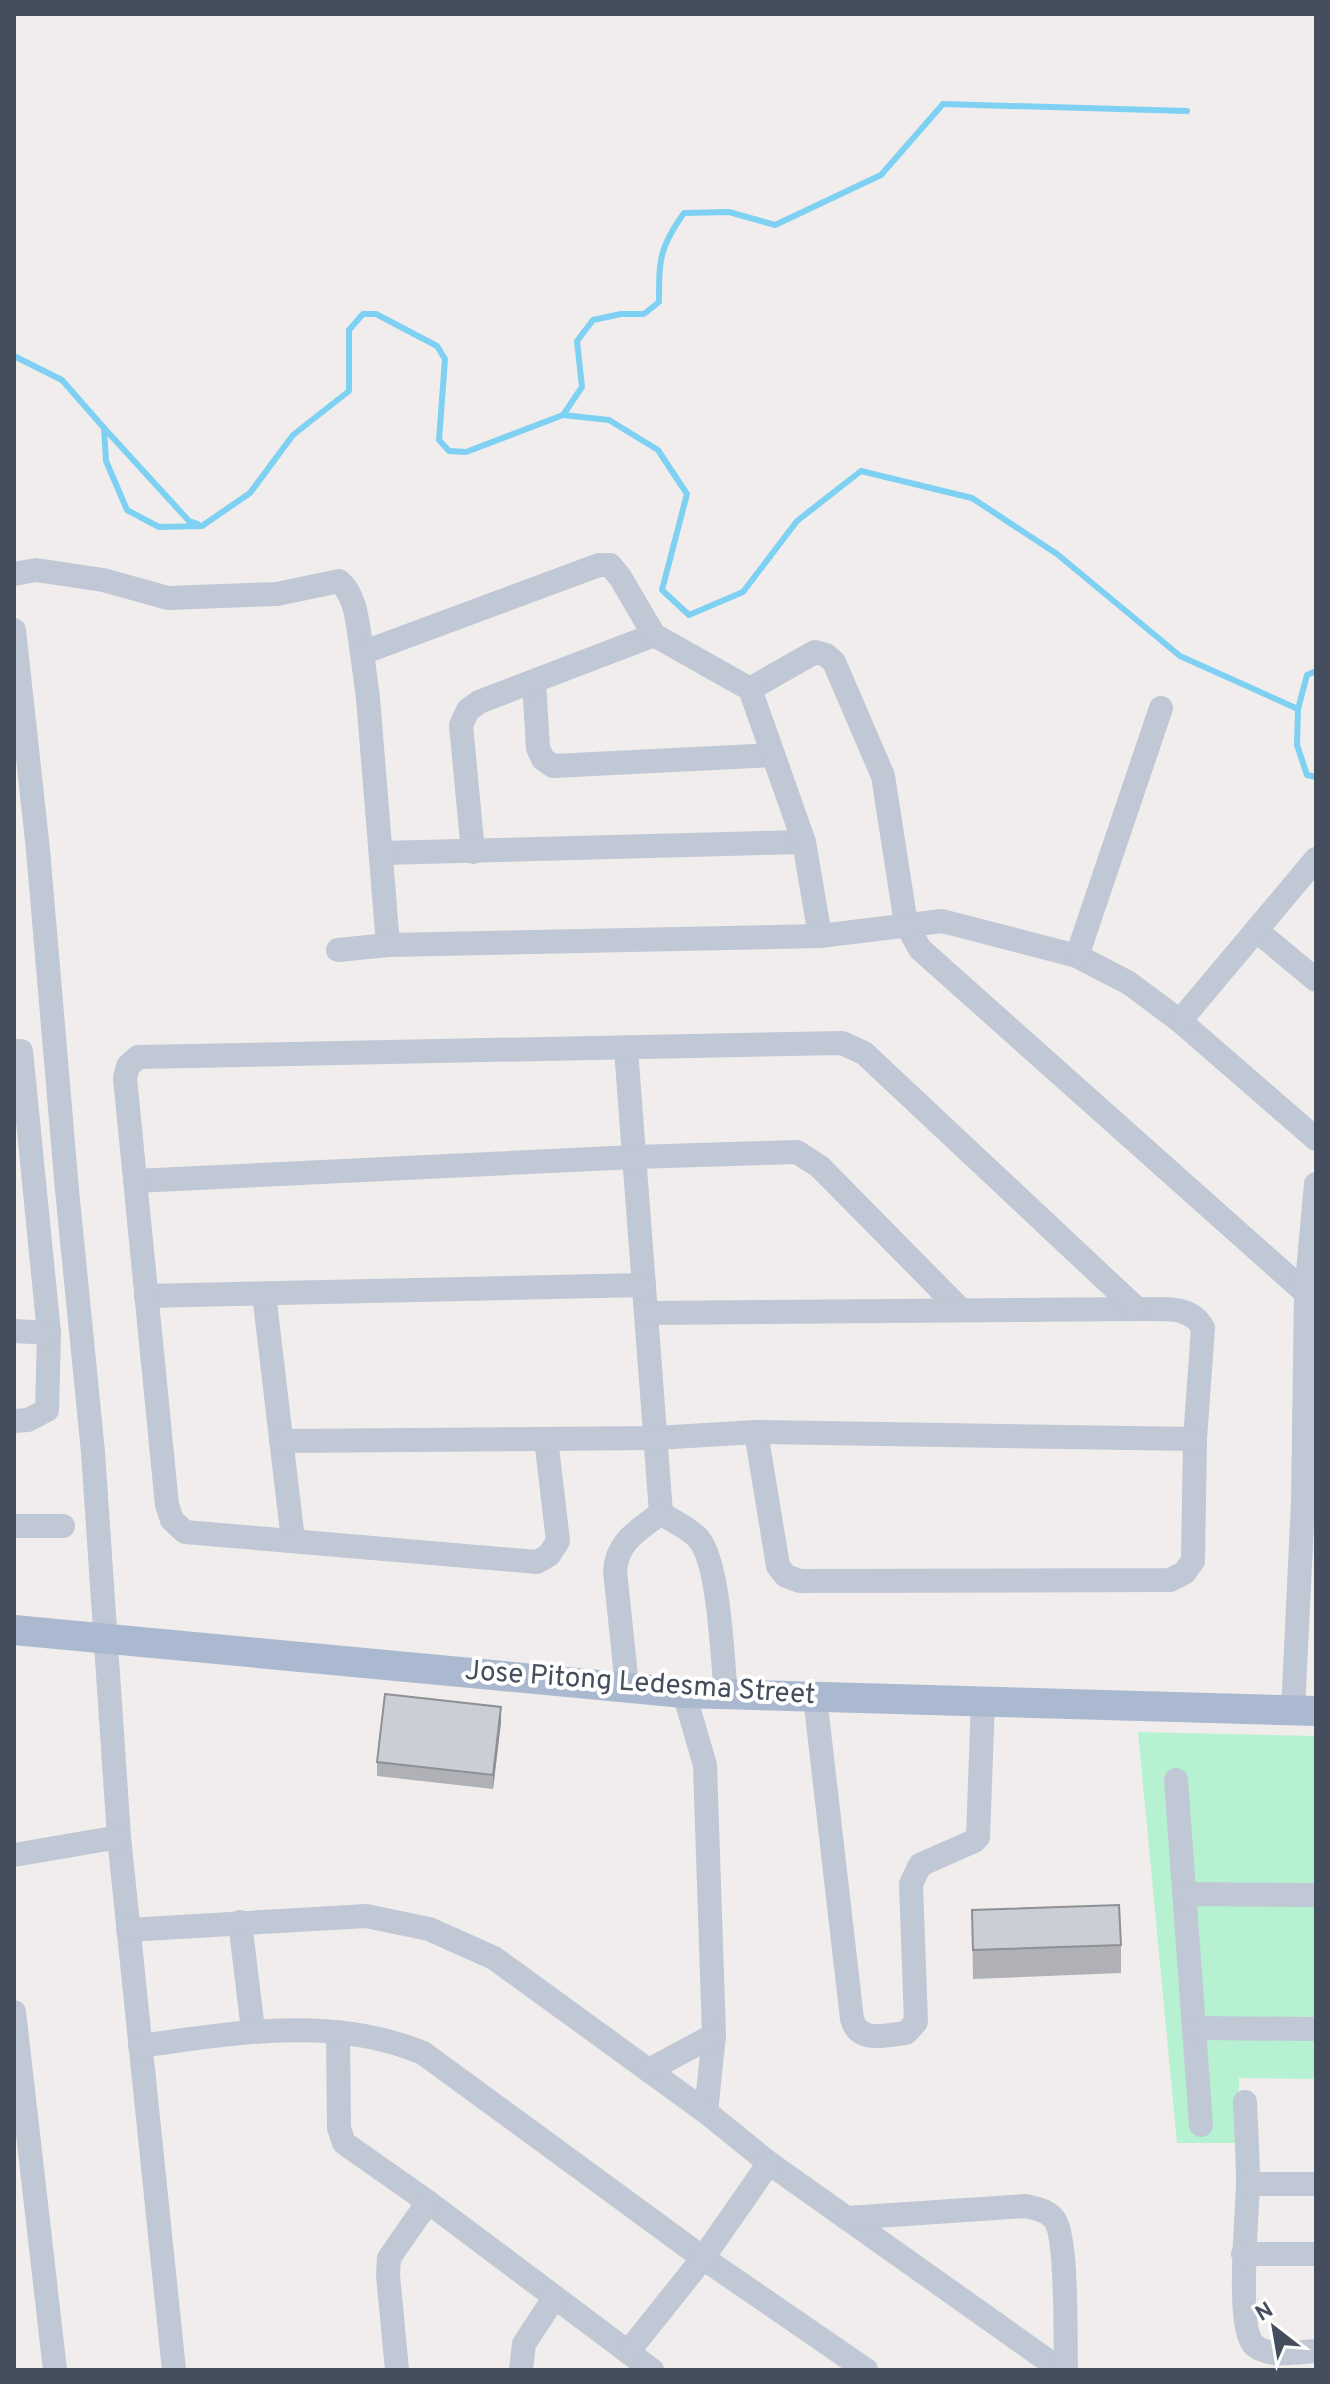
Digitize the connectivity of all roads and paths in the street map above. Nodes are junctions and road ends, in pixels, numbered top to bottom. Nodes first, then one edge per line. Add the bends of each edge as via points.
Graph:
1 (14, 574) edge
2 (14, 630) edge
3 (654, 635) junction
4 (362, 653) junction
5 (534, 682) junction
6 (750, 689) junction
7 (1161, 708) dead end
8 (773, 755) junction
9 (804, 842) junction
10 (473, 852) junction
11 (381, 853) junction
12 (1316, 859) edge
13 (906, 924) junction
14 (1257, 931) junction
15 (820, 936) junction
16 (388, 945) junction
17 (338, 950) dead end
18 (1077, 956) junction
19 (1316, 980) edge
20 (1180, 1021) junction
21 (626, 1049) junction
22 (55, 1050) junction
23 (18, 1051) edge
24 (1316, 1139) edge
25 (22, 1147) edge
26 (634, 1157) junction
27 (135, 1181) junction
28 (1316, 1184) edge
29 (644, 1285) junction
30 (1306, 1293) junction
31 (264, 1294) junction
32 (146, 1296) junction
33 (960, 1309) junction
34 (1137, 1309) junction
35 (646, 1313) junction
36 (14, 1331) edge
37 (49, 1333) junction
38 (14, 1421) edge
39 (756, 1432) junction
40 (656, 1438) junction
41 (546, 1439) junction
42 (1195, 1439) junction
43 (281, 1441) junction
44 (1309, 1503) edge
45 (661, 1513) junction
46 (14, 1526) edge
47 (63, 1526) dead end
48 (293, 1540) junction
49 (14, 1630) edge
50 (104, 1637) junction
51 (627, 1686) junction
52 (684, 1693) junction
53 (726, 1694) junction
54 (815, 1697) junction
55 (983, 1701) junction
56 (1305, 1710) edge
57 (1176, 1780) dead end
58 (119, 1837) junction
59 (14, 1855) edge
60 (1184, 1894) junction
61 (1316, 1895) edge
62 (240, 1922) junction
63 (128, 1930) junction
64 (14, 2012) edge
65 (1194, 2028) junction
66 (1316, 2029) edge
67 (253, 2030) junction
68 (338, 2032) junction
69 (714, 2035) junction
70 (140, 2046) junction
71 (649, 2070) junction
72 (1245, 2102) dead end
73 (706, 2112) junction
74 (1201, 2125) dead end
75 (769, 2163) junction
76 (1248, 2184) junction
77 (1316, 2184) edge
78 (428, 2202) junction
79 (847, 2218) junction
80 (1243, 2254) junction
81 (1316, 2254) edge
82 (703, 2258) junction
83 (554, 2298) junction
84 (1316, 2351) edge
85 (628, 2352) junction
86 (55, 2370) edge
87 (174, 2370) edge
88 (397, 2370) edge
89 (521, 2370) edge
90 (652, 2370) edge
91 (866, 2370) edge
92 (1063, 2370) edge

1 - 4 street via 36,570 103,580 168,598 277,594 339,581 352,598
2 - 22 street
3 - 4 street via 620,577 610,565 599,565
3 - 5 street
3 - 6 street
4 - 11 street
5 - 8 street via 538,748 553,766
5 - 10 street via 479,702 461,725
6 - 8 street
6 - 13 street via 815,652 834,662 883,776
7 - 18 street
8 - 9 street
9 - 10 street
9 - 15 street
10 - 11 street
11 - 16 street
12 - 14 street
13 - 15 street
13 - 18 street via 942,921
13 - 30 street via 920,949
14 - 19 street
14 - 20 street
15 - 16 street
16 - 17 street
18 - 20 street via 1129,983
20 - 24 street
21 - 26 street
21 - 27 street via 138,1057 125,1078
21 - 34 street via 842,1043 864,1053
22 - 23 street
22 - 50 street via 93,1452
23 - 25 street
25 - 37 street
26 - 27 street
26 - 29 street
26 - 33 street via 797,1152 820,1167
27 - 32 street
28 - 30 street
29 - 31 street
29 - 35 street
30 - 44 street
31 - 32 street
31 - 43 street
32 - 48 street via 172,1520 185,1532
33 - 34 street
33 - 35 street
34 - 42 street via 1187,1311 1203,1328
35 - 40 street
36 - 37 street
37 - 38 street via 47,1410
39 - 40 street
39 - 42 street
39 - 42 street via 778,1566 800,1581 1170,1580 1193,1561
40 - 41 street
40 - 45 street
41 - 43 street
41 - 48 street via 558,1541 537,1562
43 - 48 street
44 - 56 street
45 - 51 street via 623,1543 616,1557
45 - 53 street via 698,1538 708,1557
46 - 47 street
49 - 50 main road, Jose Pitong Ledesma Street
50 - 51 main road, Jose Pitong Ledesma Street
50 - 58 street
51 - 52 main road, Jose Pitong Ledesma Street
52 - 53 main road, Jose Pitong Ledesma Street
52 - 69 street via 705,1765
53 - 54 main road, Jose Pitong Ledesma Street
54 - 55 main road, Jose Pitong Ledesma Street
54 - 55 street via 852,2019 864,2036 906,2033 916,2022 911,1884 920,1865 978,1837
55 - 56 main road, Jose Pitong Ledesma Street
57 - 60 street
58 - 59 street
58 - 63 street
60 - 61 street
60 - 65 street
62 - 63 street
62 - 67 street
62 - 71 street via 366,1916 429,1929 494,1958
63 - 70 street
64 - 86 street
65 - 66 street
65 - 74 street
67 - 68 street
67 - 70 street
68 - 78 street via 339,2128 344,2143
68 - 82 street via 423,2053
69 - 71 street
69 - 73 street
70 - 87 street
71 - 73 street
72 - 76 street
73 - 75 street
75 - 79 street
75 - 82 street
76 - 77 street
76 - 80 street
78 - 83 street
78 - 88 street via 389,2258
79 - 92 street
79 - 92 street via 1026,2206 1043,2210 1056,2221 1062,2245
80 - 81 street
80 - 84 street via 1248,2335 1255,2346 1272,2353
82 - 85 street
82 - 91 street
83 - 85 street
83 - 89 street via 524,2344
85 - 90 street

